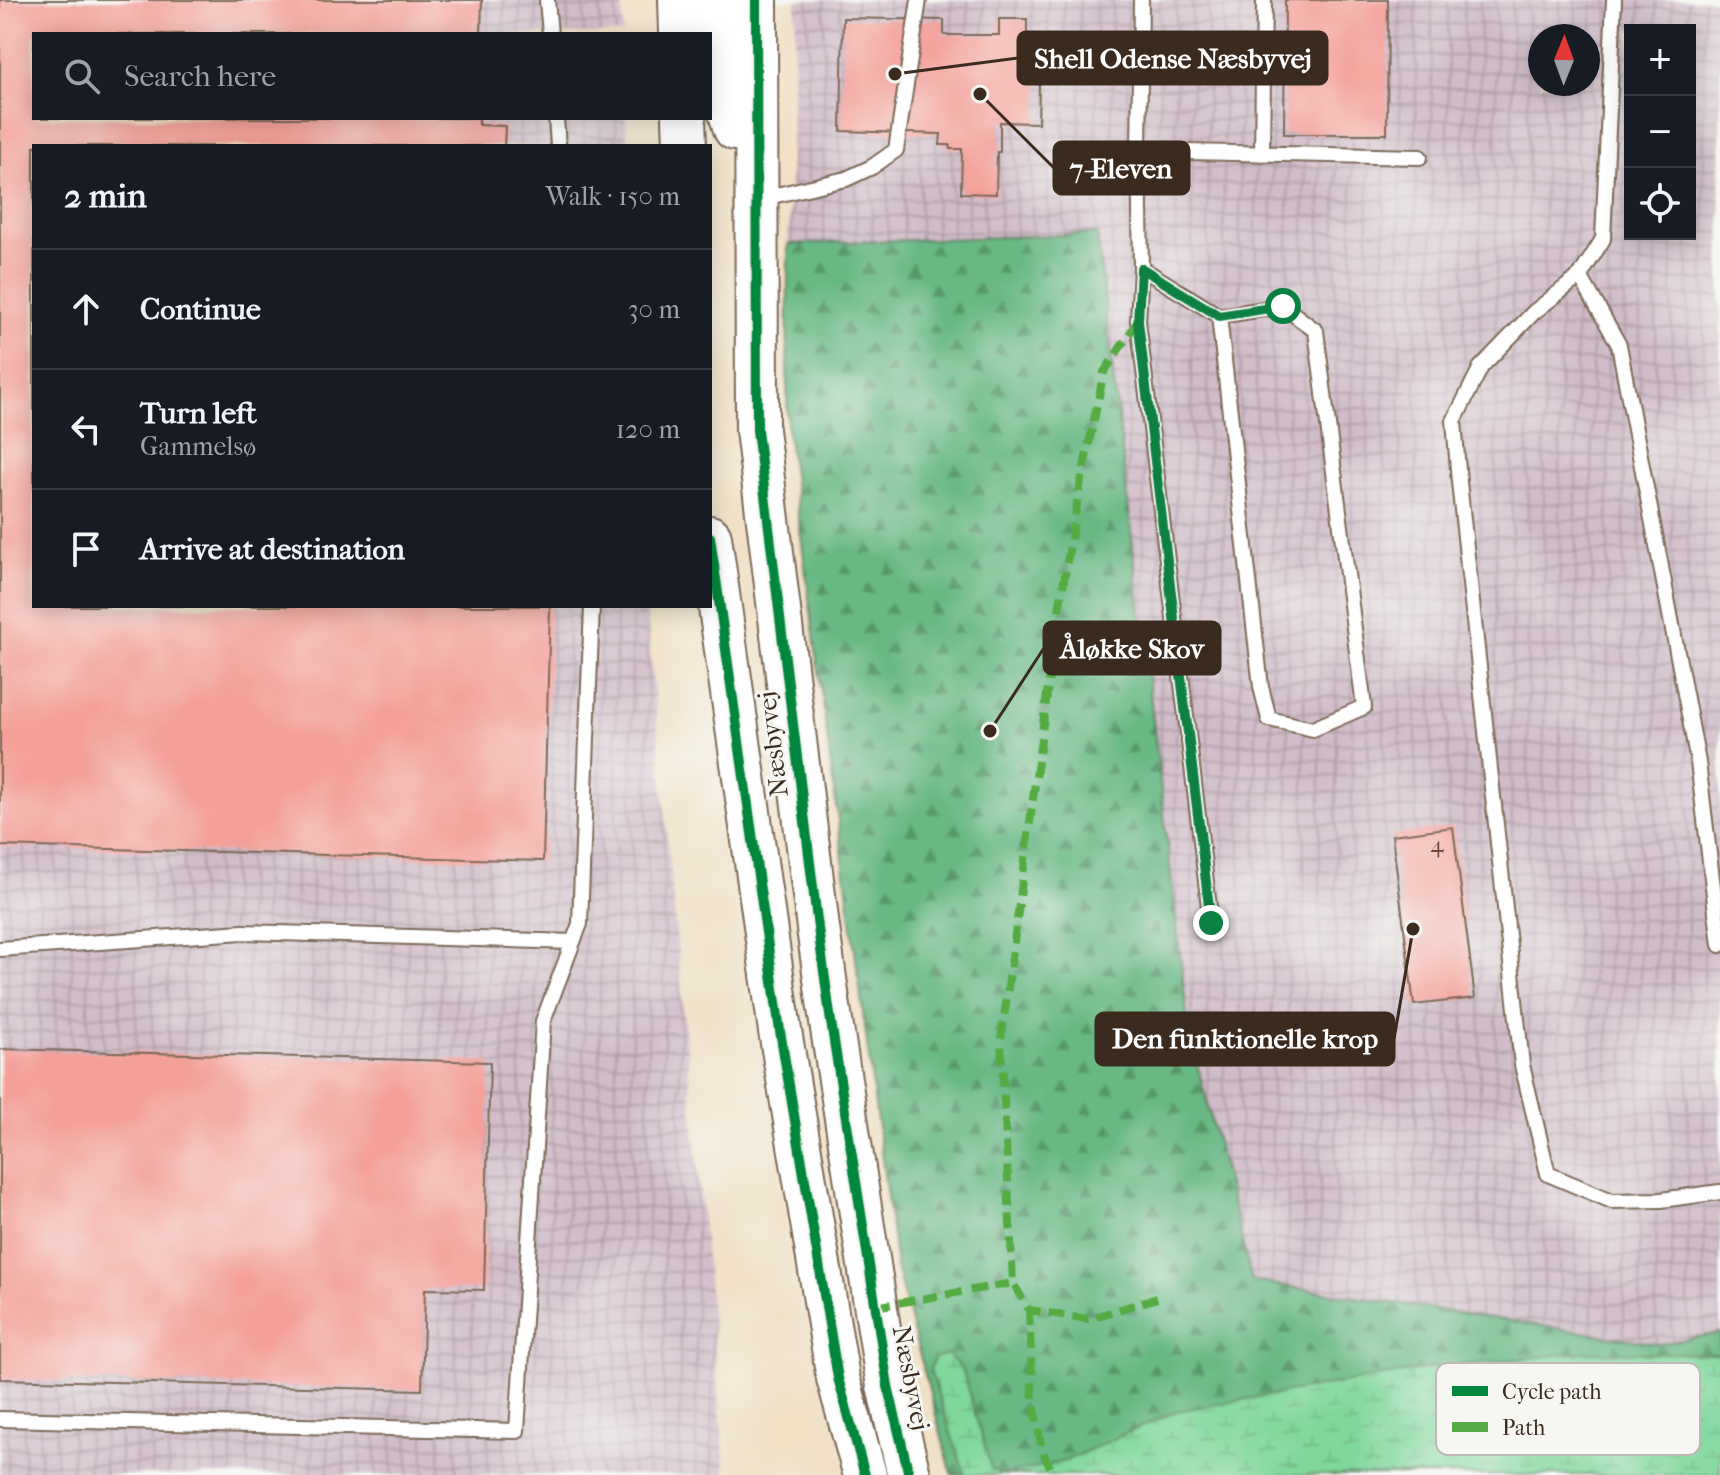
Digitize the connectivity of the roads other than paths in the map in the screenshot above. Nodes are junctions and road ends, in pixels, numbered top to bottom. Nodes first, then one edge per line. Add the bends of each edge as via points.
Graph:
1 (547, 0) edge
2 (680, 0) edge
3 (719, 0) edge
4 (756, 0) edge
5 (919, 0) edge
6 (1141, 0) edge
7 (1264, 0) edge
8 (1614, 0) edge
9 (550, 32) edge
10 (681, 32) edge
11 (556, 120) edge
12 (684, 120) edge
13 (558, 144) edge
14 (685, 144) edge
15 (1139, 151) junction
16 (1262, 154) junction
17 (1420, 157) dead end
18 (755, 200) junction
19 (1141, 268) junction
20 (1580, 276) junction
21 (1219, 316) junction
22 (712, 551) edge
23 (592, 608) edge
24 (1211, 923) dead end
25 (573, 942) junction
26 (1720, 945) edge
27 (0, 949) edge
28 (1720, 1192) edge
29 (0, 1419) edge
30 (865, 1475) edge
31 (909, 1475) edge

1 - 9 lane
2 - 10 street
3 - 18 street via 730,113
4 - 18 street, Næsbyvej
5 - 18 lane via 896,150 846,179
6 - 15 lane
7 - 16 lane
8 - 20 lane via 1603,239
11 - 13 lane
12 - 14 street
15 - 16 lane
15 - 19 lane
16 - 17 lane
18 - 31 street, Næsbyvej via 757,430 831,1022 888,1386
19 - 21 lane
19 - 24 lane via 1138,321
20 - 26 lane via 1619,345 1698,762
20 - 28 lane via 1534,312 1481,367 1454,421 1522,1065 1548,1174 1612,1201
21 - 21 lane via 1283,306 1316,331 1364,707 1313,729 1269,719 1263,698
22 - 30 street, Næsbyvej via 782,1047 838,1378
23 - 25 lane via 580,924
25 - 27 lane via 243,932
25 - 29 lane via 543,1021 517,1431

